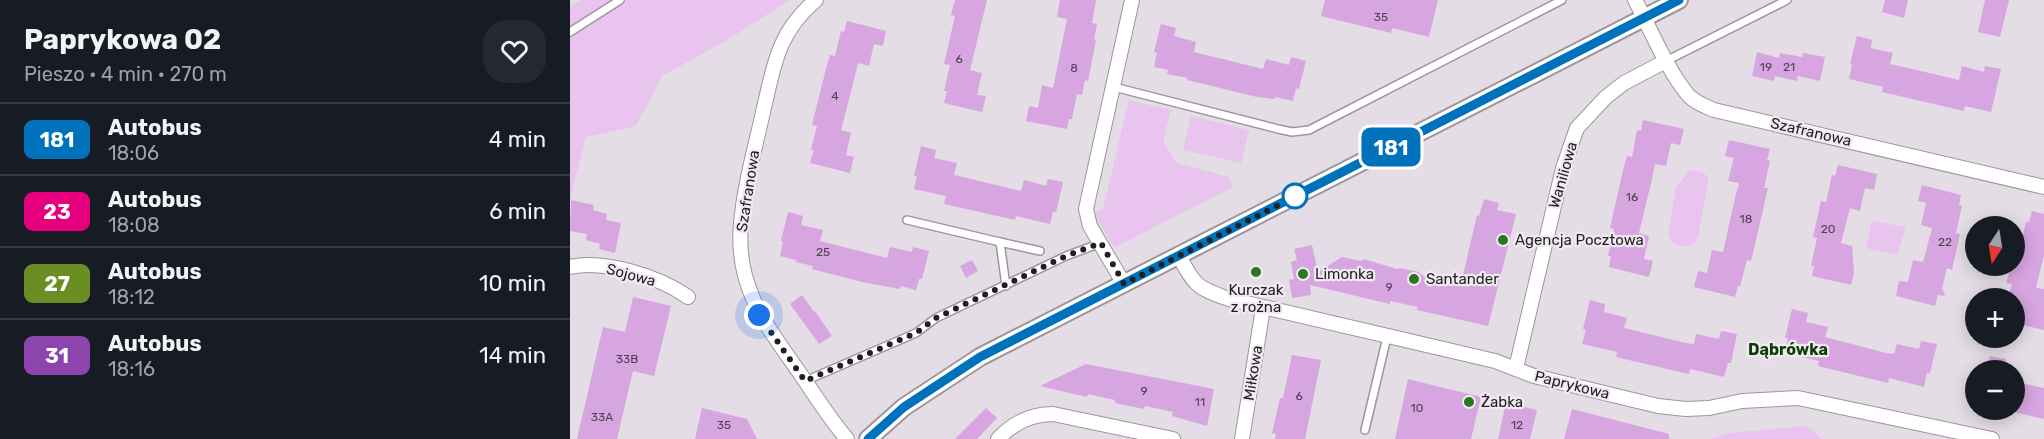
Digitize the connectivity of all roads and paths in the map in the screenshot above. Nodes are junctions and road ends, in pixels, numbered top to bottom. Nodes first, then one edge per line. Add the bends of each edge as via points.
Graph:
1 (620, 0) edge
2 (816, 0) edge
3 (1132, 0) edge
4 (1562, 0) edge
5 (1635, 0) edge
6 (1679, 0) edge
7 (1787, 0) edge
8 (1644, 17) junction
9 (570, 32) edge
10 (1666, 61) junction
11 (1114, 87) junction
12 (2044, 187) edge
13 (907, 220) dead end
14 (1000, 242) junction
15 (1101, 243) junction
16 (1040, 252) dead end
17 (1179, 256) junction
18 (570, 267) edge
19 (1124, 284) junction
20 (1006, 286) junction
21 (688, 297) dead end
22 (1263, 308) junction
23 (1387, 337) junction
24 (1516, 368) junction
25 (805, 381) junction
26 (1365, 430) dead end
27 (1951, 435) edge
28 (847, 439) edge
29 (868, 439) edge
30 (998, 439) edge
31 (1173, 439) edge
32 (1242, 439) edge
33 (1992, 439) edge

1 - 9 lane
2 - 25 street, Szafranowa via 789,30 778,50 740,225 744,270 759,315
3 - 11 street
4 - 11 lane via 1302,132
5 - 8 street, Szafranowa
6 - 8 street
7 - 10 lane
8 - 10 street, Szafranowa
8 - 17 street
10 - 12 street, Szafranowa via 1689,96 1714,110
10 - 24 street, Waniliowa via 1624,83 1577,128 1563,168
11 - 15 street via 1086,209 1090,226
13 - 14 lane
14 - 16 lane
14 - 20 lane
15 - 19 street
15 - 20 lane
17 - 19 street
17 - 22 street, Paprykowa via 1192,280 1203,290
18 - 21 street, Sojowa via 622,270
19 - 29 street via 970,363 904,407
20 - 25 lane via 936,318 916,333
22 - 23 street, Paprykowa
22 - 32 street, Miłkowa
23 - 24 street, Paprykowa
23 - 26 lane
24 - 27 street, Paprykowa via 1534,376 1658,406 1709,408 1742,401 1798,398
25 - 28 street, Szafranowa
27 - 33 street, Paprykowa
30 - 31 street via 1023,420 1053,414

